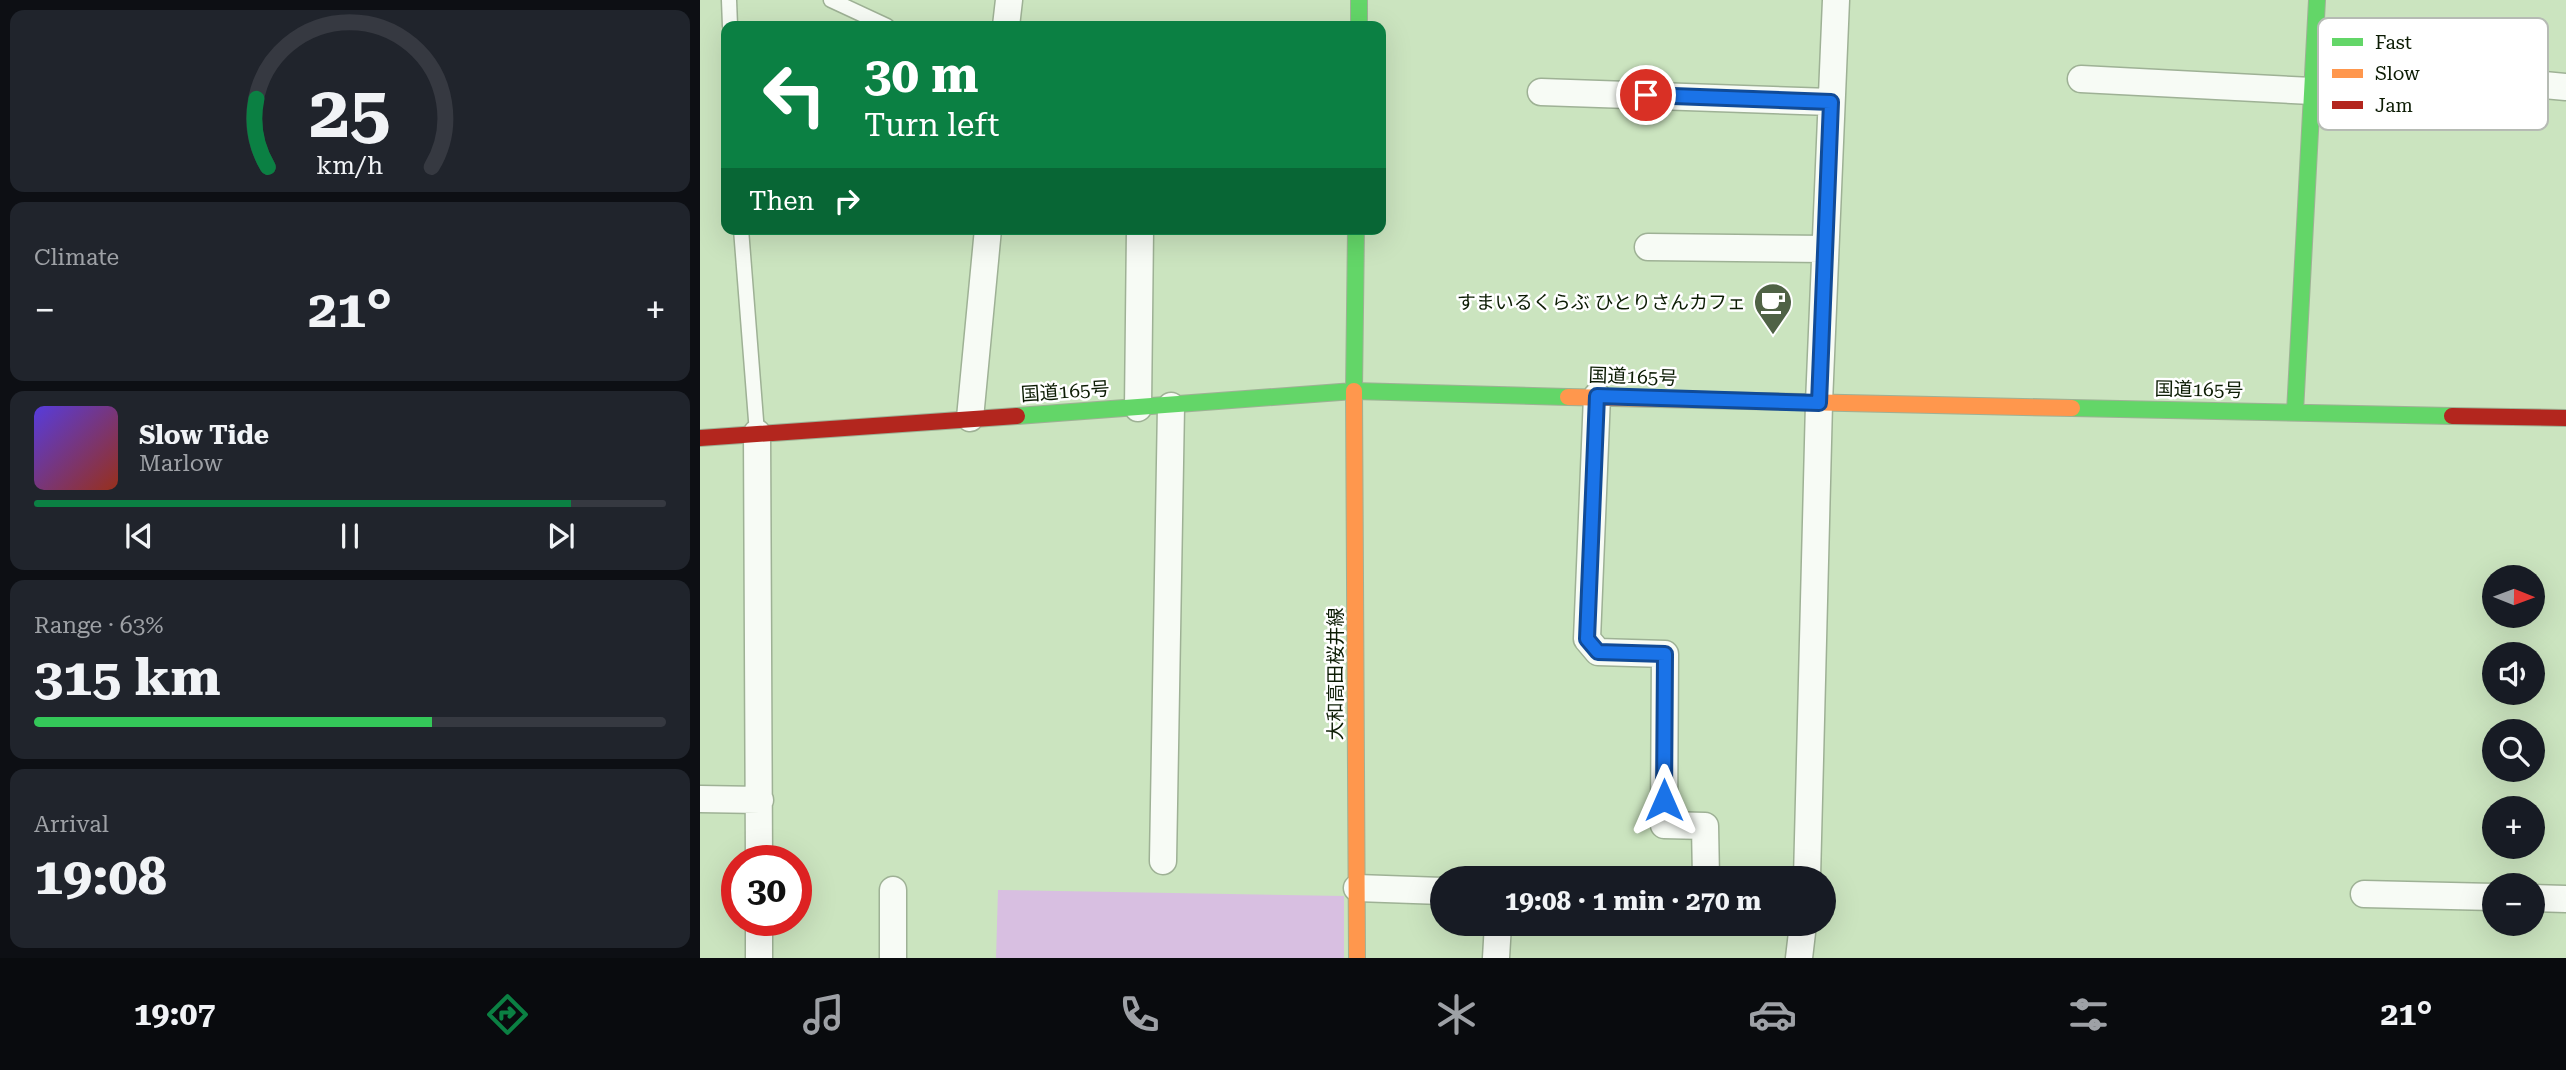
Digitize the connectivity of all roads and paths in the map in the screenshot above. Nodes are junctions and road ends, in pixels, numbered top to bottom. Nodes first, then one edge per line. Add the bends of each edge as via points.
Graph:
1 (729, 0) edge
2 (831, 0) edge
3 (1009, 0) edge
4 (1359, 0) edge
5 (1836, 0) edge
6 (2318, 0) edge
7 (730, 21) edge
8 (876, 21) edge
9 (1007, 21) edge
10 (1359, 21) edge
11 (2081, 79) dead end
12 (2548, 85) edge
13 (2566, 87) edge
14 (2312, 91) junction
15 (1541, 92) dead end
16 (1831, 102) junction
17 (741, 235) edge
18 (987, 235) edge
19 (1140, 235) edge
20 (1356, 235) edge
21 (1648, 247) dead end
22 (1825, 249) junction
23 (1354, 391) junction
24 (1597, 396) junction
25 (1819, 403) junction
26 (1171, 406) junction
27 (1138, 408) junction
28 (2295, 412) junction
29 (970, 418) junction
30 (2566, 418) edge
31 (757, 433) junction
32 (700, 438) edge
33 (700, 799) edge
34 (760, 800) junction
35 (760, 845) edge
36 (1163, 861) dead end
37 (1706, 866) edge
38 (1807, 866) edge
39 (1357, 888) junction
40 (893, 890) dead end
41 (1430, 891) edge
42 (2364, 894) dead end
43 (2482, 897) edge
44 (2545, 898) edge
45 (2566, 899) edge
46 (759, 936) edge
47 (1497, 936) edge
48 (1802, 936) edge
49 (759, 958) edge
50 (893, 958) edge
51 (1357, 958) edge
52 (1496, 958) edge
53 (1799, 958) edge

1 - 7 lane
2 - 8 lane
3 - 9 street
4 - 10 main road
5 - 16 street
6 - 14 main road
11 - 14 street
12 - 13 street
14 - 28 main road
15 - 16 street
16 - 22 street
17 - 31 lane
18 - 29 street
19 - 27 street
20 - 23 main road, 大和高田桜井線
21 - 22 street
22 - 25 street
23 - 24 main road, 国道165号
23 - 26 main road, 国道165号
23 - 39 main road, 大和高田桜井線
24 - 25 main road, 国道165号
24 - 37 street via 1587,639 1598,652 1665,654 1664,825 1705,826
25 - 28 main road, 国道165号
25 - 38 street
26 - 27 main road, 国道165号
26 - 36 street
27 - 29 main road, 国道165号
28 - 30 main road, 国道165号
29 - 31 main road, 国道165号
31 - 32 main road, 国道165号
31 - 34 street
33 - 34 street
34 - 35 street
39 - 41 street
39 - 51 main road, 大和高田桜井線
40 - 50 street
42 - 43 street
44 - 45 street
46 - 49 street
47 - 52 street
48 - 53 street

